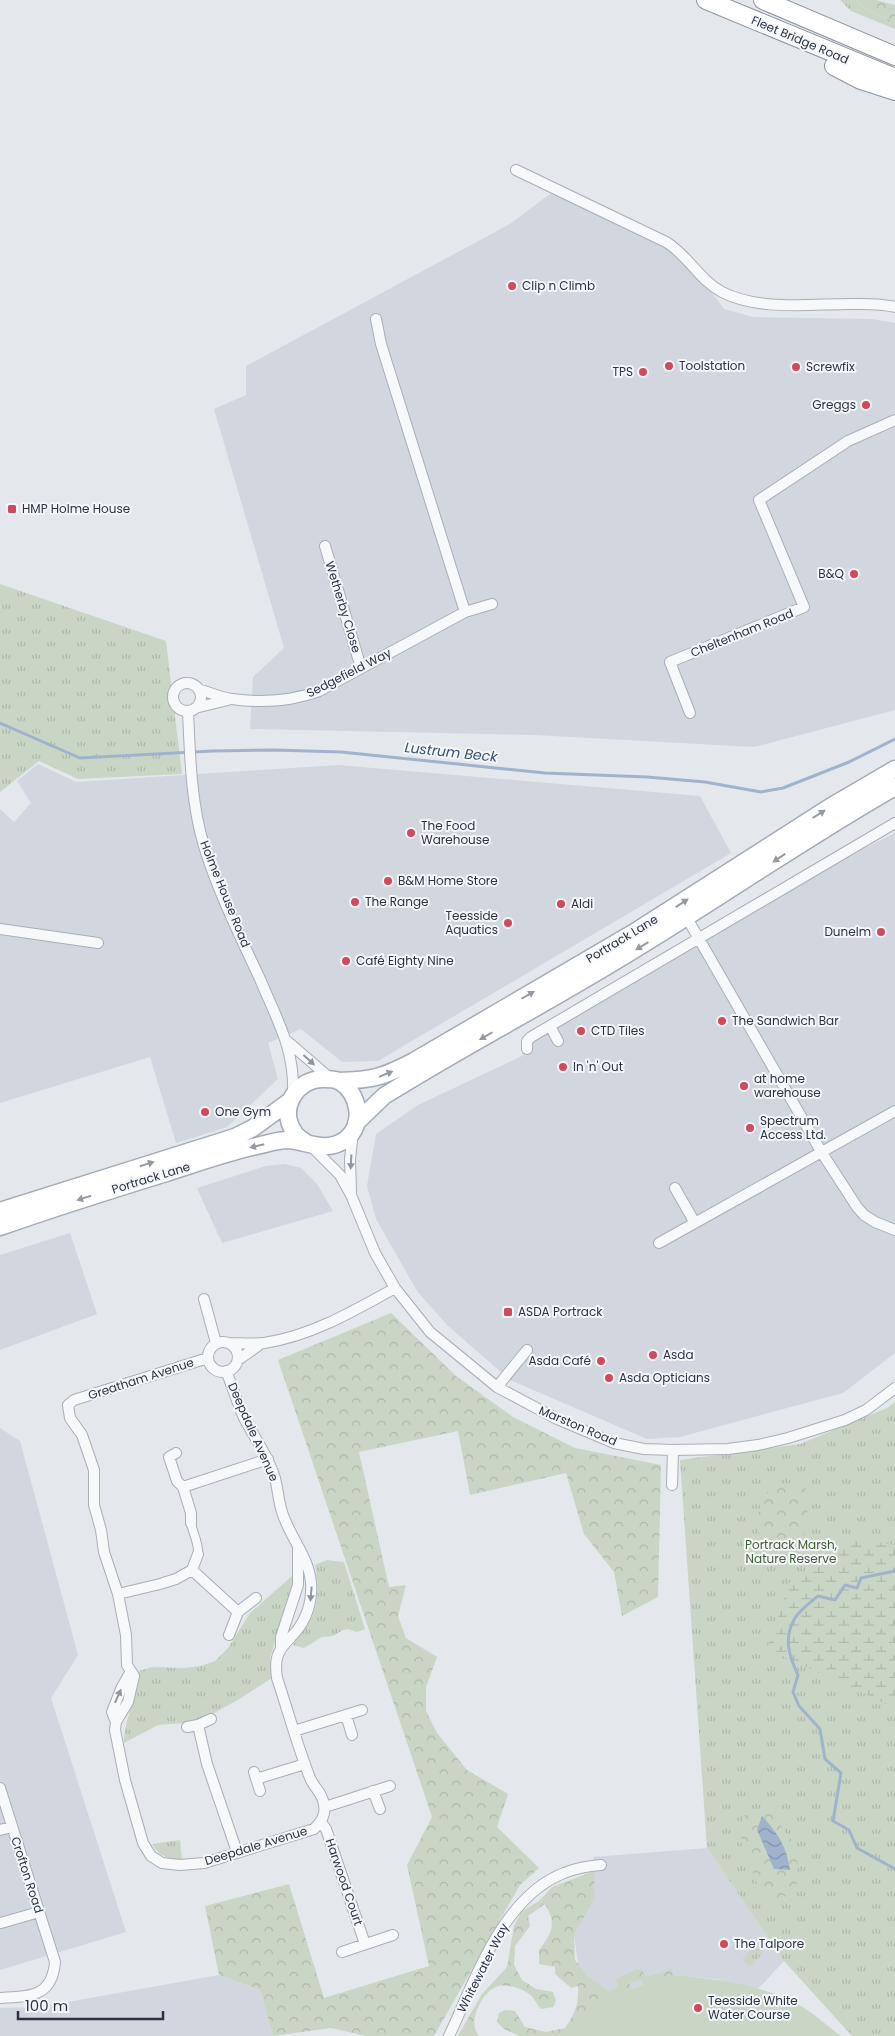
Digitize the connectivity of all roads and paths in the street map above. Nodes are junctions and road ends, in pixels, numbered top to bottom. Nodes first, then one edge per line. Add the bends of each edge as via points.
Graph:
1 (706, 0) edge
2 (763, 0) edge
3 (787, 0) edge
4 (723, 8) junction
5 (895, 45) edge
6 (895, 56) edge
7 (895, 78) edge
8 (895, 91) edge
9 (516, 170) dead end
10 (895, 307) edge
11 (376, 319) dead end
12 (895, 420) edge
13 (325, 546) dead end
14 (492, 604) dead end
15 (466, 612) junction
16 (361, 668) junction
17 (198, 689) junction
18 (231, 700) junction
19 (192, 709) junction
20 (690, 713) dead end
21 (895, 770) edge
22 (895, 787) edge
23 (895, 823) edge
24 (687, 918) junction
25 (0, 929) edge
26 (698, 939) junction
27 (98, 943) dead end
28 (550, 1026) junction
29 (287, 1041) junction
30 (558, 1041) dead end
31 (527, 1049) dead end
32 (335, 1080) junction
33 (291, 1098) junction
34 (895, 1112) edge
35 (355, 1126) junction
36 (308, 1144) junction
37 (822, 1153) junction
38 (674, 1188) dead end
39 (351, 1196) junction
40 (0, 1211) edge
41 (695, 1223) junction
42 (0, 1227) edge
43 (895, 1230) edge
44 (659, 1243) dead end
45 (395, 1288) junction
46 (204, 1300) dead end
47 (216, 1343) junction
48 (229, 1343) junction
49 (263, 1343) junction
50 (527, 1350) dead end
51 (208, 1358) junction
52 (238, 1360) junction
53 (226, 1372) junction
54 (497, 1387) junction
55 (895, 1388) edge
56 (673, 1450) junction
57 (176, 1453) dead end
58 (268, 1459) junction
59 (672, 1485) dead end
60 (183, 1487) junction
61 (191, 1523) joint
62 (298, 1548) junction
63 (198, 1554) joint
64 (192, 1570) junction
65 (118, 1594) junction
66 (256, 1598) dead end
67 (238, 1612) junction
68 (229, 1635) dead end
69 (280, 1649) junction
70 (362, 1710) dead end
71 (346, 1715) junction
72 (211, 1719) dead end
73 (198, 1725) junction
74 (187, 1727) dead end
75 (294, 1731) junction
76 (352, 1735) dead end
77 (305, 1764) junction
78 (390, 1786) dead end
79 (0, 1788) edge
80 (260, 1791) dead end
81 (373, 1791) junction
82 (325, 1807) junction
83 (380, 1809) dead end
84 (320, 1822) junction
85 (12, 1827) junction
86 (0, 1830) edge
87 (237, 1852) junction
88 (601, 1865) dead end
89 (39, 1912) junction
90 (1, 1923) edge
91 (393, 1935) dead end
92 (365, 1944) junction
93 (342, 1952) dead end
94 (0, 1998) edge
95 (449, 2036) edge

1 - 4 highway, Fleet Bridge Road
2 - 6 highway, Fleet Bridge Road
3 - 5 highway
4 - 7 highway, Fleet Bridge Road
4 - 8 highway via 862,80
9 - 10 street via 666,242 709,283 736,298 786,304
11 - 15 street via 381,344
12 - 20 street, Cheltenham Road via 848,441 759,500 804,607 670,662
13 - 16 street, Wetherby Close
14 - 15 street, Sedgefield Way
15 - 16 street, Sedgefield Way
16 - 18 street, Sedgefield Way via 303,697
17 - 18 street, Sedgefield Way
17 - 19 street via 201,697
17 - 19 street via 186,683 178,686 173,695 174,702 181,709
18 - 19 street
19 - 29 street, Holme House Road via 189,735 194,800 204,846
32 -> 21 main road, Portrack Lane via 367,1080 384,1076 414,1061 633,934 822,812
22 -> 24 main road, Portrack Lane
23 - 26 street
24 - 26 street
24 -> 35 main road, Portrack Lane via 384,1096
25 - 27 street
26 - 28 street
26 - 37 street
28 - 30 street
28 - 31 street via 526,1041
29 -> 32 street, Holme House Road
29 - 33 street, Holme House Road via 293,1068
32 - 33 main road, Portrack Lane via 315,1078 303,1083
32 - 35 main road via 351,1092 358,1106
33 - 36 main road via 288,1119 294,1132
40 -> 33 main road, Portrack Lane via 235,1137 253,1128
34 - 37 street
35 - 36 main road, Portrack Lane via 346,1139 333,1146
35 -> 39 street, Marston Road via 350,1159
36 - 39 street, Marston Road via 331,1165
36 -> 42 main road, Portrack Lane via 286,1140 248,1148
37 - 41 street
37 - 43 street via 864,1215
38 - 41 street
39 - 45 street, Marston Road via 375,1253
41 - 44 street
45 - 49 street via 318,1327
45 - 54 street, Marston Road via 430,1332
46 - 47 street
47 - 48 street
47 - 51 street
48 - 49 street
48 - 52 street via 237,1351
49 - 52 street
50 - 54 street
51 - 53 street via 216,1370
51 - 65 street, Greatham Avenue via 74,1400 68,1405 70,1418 82,1435 94,1470 94,1506
52 - 53 street
53 - 58 street, Deepdale Avenue via 244,1418
54 - 56 street, Marston Road via 557,1419 614,1443
55 - 56 street, Marston Road via 866,1410 845,1420 788,1438 728,1449
56 - 59 street
57 - 60 street via 169,1457 176,1481
58 - 60 street
58 - 62 street, Deepdale Avenue via 282,1513
60 - 61 street
61 - 63 street
62 - 69 street via 298,1585
62 -> 69 street, Deepdale Avenue via 310,1573 311,1600 301,1625
63 - 64 street
64 - 65 street via 160,1584
64 - 67 street
65 - 87 street, Deepdale Avenue via 126,1635 127,1664 131,1671 112,1712 124,1780 143,1843 151,1856 162,1863 180,1865 204,1863
66 - 67 street
67 - 68 street
69 - 75 street via 277,1678
70 - 71 street
71 - 75 street
71 - 76 street
72 - 73 street
73 - 74 street
73 - 87 street via 207,1764
75 - 77 street
77 - 80 street via 255,1776
77 - 82 street
78 - 81 street
79 - 85 street, Crofton Road
81 - 82 street
81 - 83 street
82 - 84 street
84 - 87 street, Deepdale Avenue via 314,1829
84 - 92 street, Harwood Court via 326,1829
85 - 86 street
85 - 89 street, Crofton Road
88 - 95 street, Whitewater Way via 563,1873 512,1912 495,1939
89 - 90 street
89 - 94 street, Crofton Road via 55,1962 54,1974 40,1993
91 - 92 street
92 - 93 street

